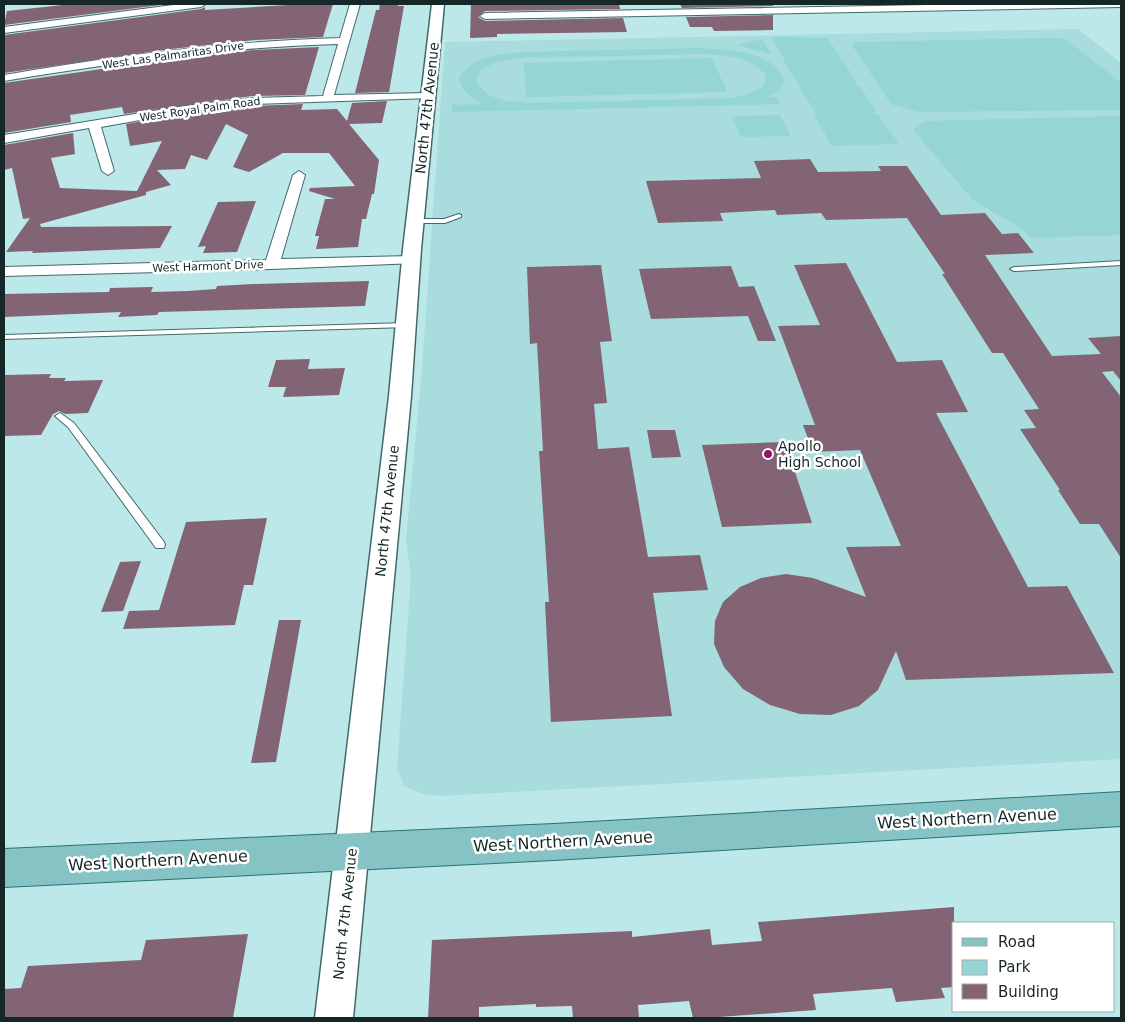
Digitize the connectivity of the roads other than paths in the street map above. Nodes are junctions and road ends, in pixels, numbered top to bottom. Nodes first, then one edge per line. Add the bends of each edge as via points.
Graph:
1 (201, 4) edge
2 (355, 4) edge
3 (438, 4) edge
4 (1116, 4) edge
5 (1121, 4) edge
6 (645, 8) edge
7 (1121, 8) edge
8 (485, 16) dead end
9 (4, 30) edge
10 (344, 41) junction
11 (4, 78) edge
12 (427, 96) junction
13 (328, 97) junction
14 (94, 124) junction
15 (4, 139) edge
16 (108, 171) dead end
17 (299, 175) dead end
18 (459, 216) dead end
19 (414, 221) junction
20 (411, 260) junction
21 (1118, 263) edge
22 (272, 264) junction
23 (1014, 269) dead end
24 (1121, 271) edge
25 (4, 272) edge
26 (406, 325) junction
27 (4, 337) edge
28 (60, 416) dead end
29 (160, 545) dead end
30 (1121, 809) edge
31 (351, 851) junction
32 (4, 868) edge
33 (334, 1018) edge

1 - 9 street
2 - 10 street
3 - 12 street, North 47th Avenue
4 - 5 street
4 - 6 street
4 - 7 street
6 - 8 street
10 - 11 street, West Las Palmaritas Drive via 232,46
10 - 13 street
12 - 13 street, West Royal Palm Road
12 - 19 street, North 47th Avenue
13 - 14 street, West Royal Palm Road via 220,104
14 - 15 street, West Royal Palm Road
14 - 16 street
17 - 22 street
18 - 19 lane
19 - 20 street, North 47th Avenue
20 - 22 street, West Harmont Drive
20 - 26 street, North 47th Avenue
21 - 23 lane
21 - 24 lane
22 - 25 street, West Harmont Drive
26 - 27 lane
26 - 31 street, North 47th Avenue
28 - 29 lane via 71,425
30 - 31 main road, West Northern Avenue
31 - 32 main road, West Northern Avenue
31 - 33 street, North 47th Avenue

